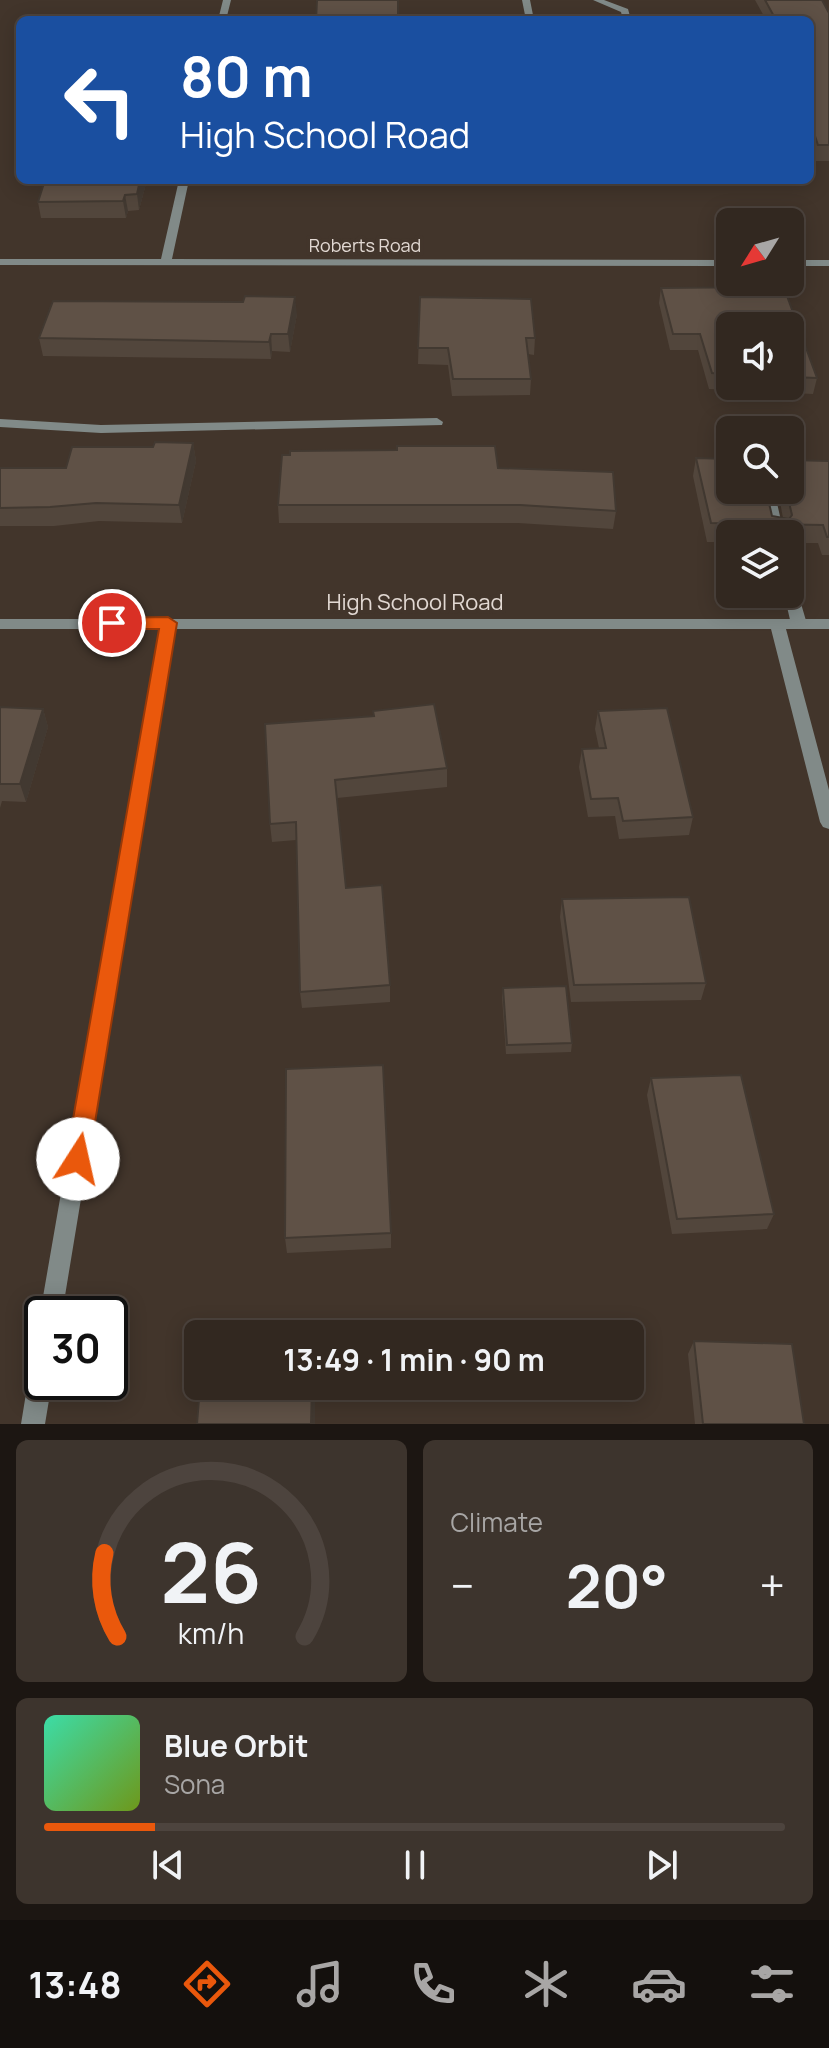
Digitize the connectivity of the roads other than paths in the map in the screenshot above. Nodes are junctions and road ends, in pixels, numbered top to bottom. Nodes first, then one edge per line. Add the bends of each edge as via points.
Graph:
1 (597, 0) edge
2 (626, 16) edge
3 (183, 184) edge
4 (0, 262) edge
5 (166, 263) junction
6 (716, 263) edge
7 (804, 263) edge
8 (829, 263) edge
9 (437, 422) dead end
10 (0, 423) edge
11 (795, 608) edge
12 (168, 623) junction
13 (0, 624) edge
14 (777, 624) junction
15 (799, 624) junction
16 (829, 624) edge
17 (829, 822) edge
18 (54, 1296) edge
19 (37, 1400) edge
20 (33, 1424) edge

1 - 2 street
3 - 5 street
4 - 5 street, Roberts Road
5 - 6 street, Roberts Road
7 - 8 street
9 - 10 street via 101,429
11 - 15 street
12 - 13 street, High School Road
12 - 14 street, High School Road
12 - 18 street
14 - 15 street, High School Road
14 - 17 street
15 - 16 street, High School Road
19 - 20 street

